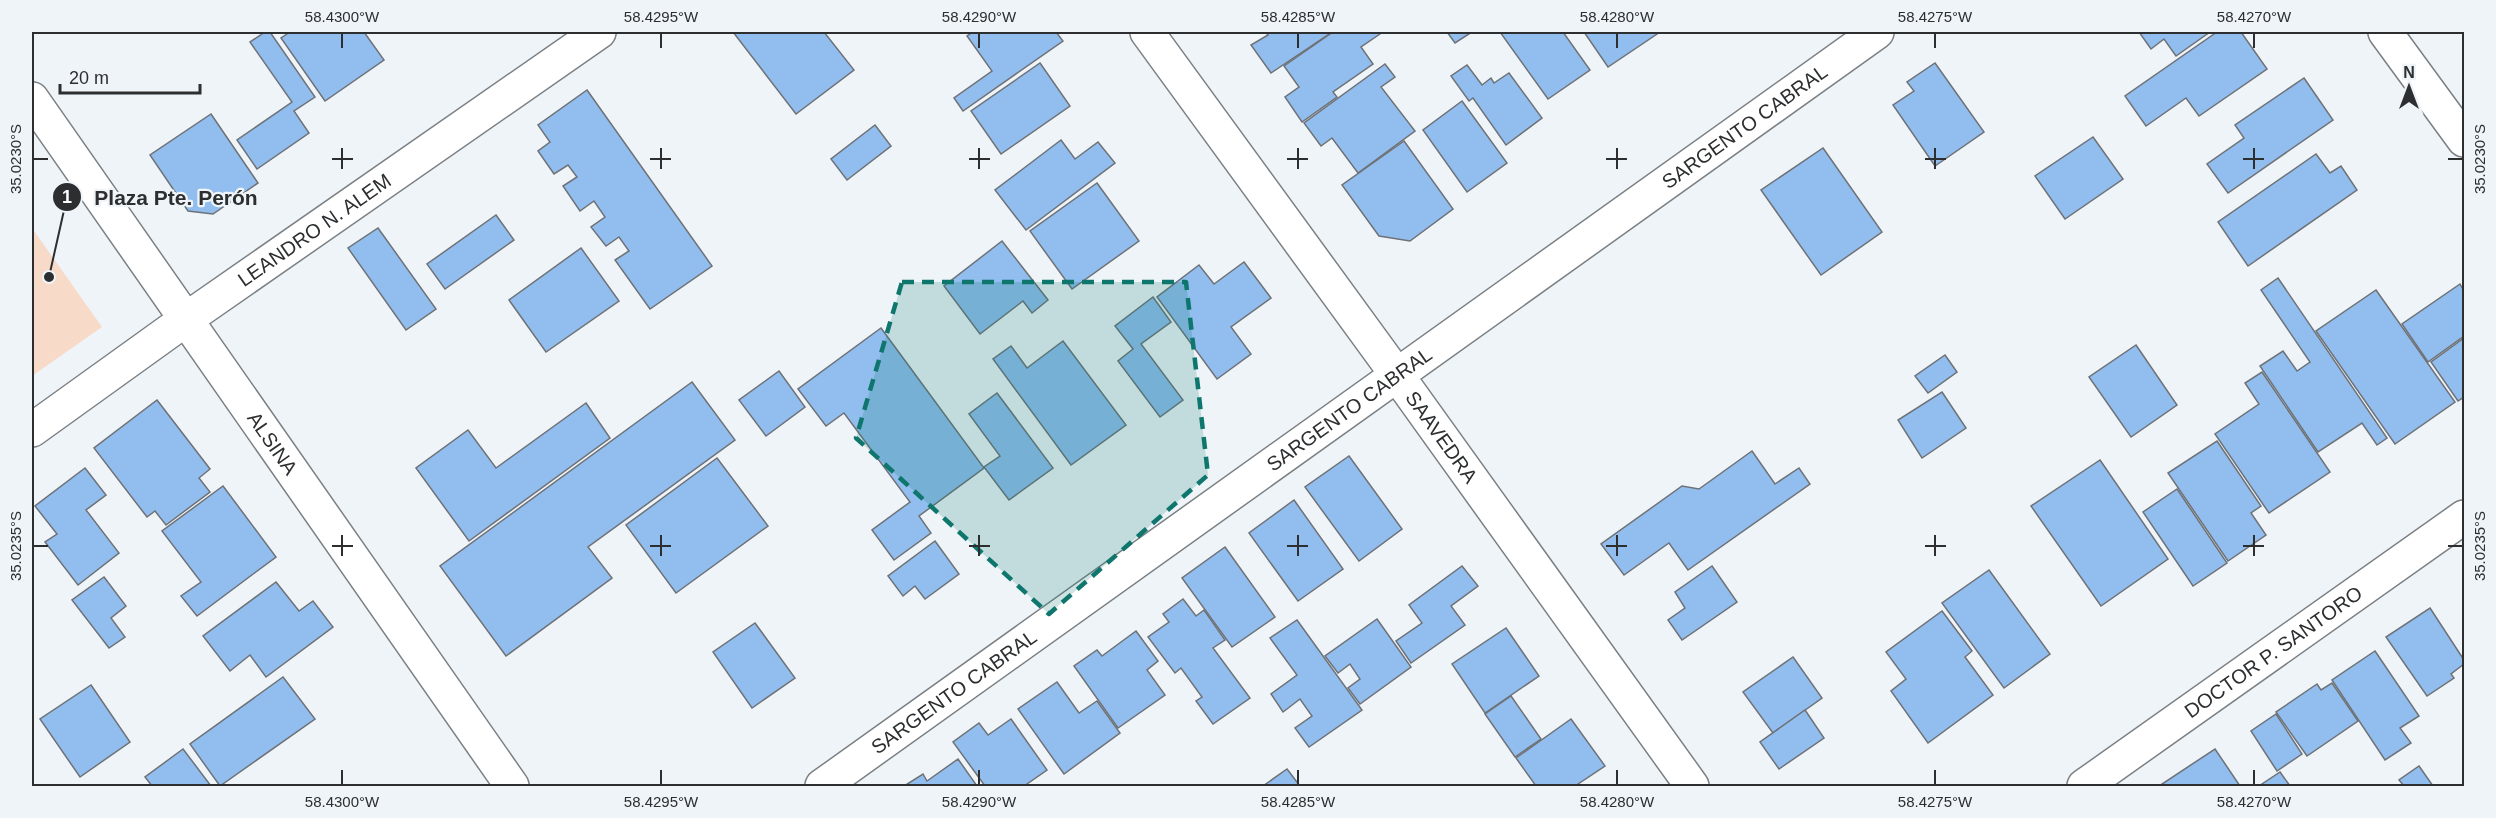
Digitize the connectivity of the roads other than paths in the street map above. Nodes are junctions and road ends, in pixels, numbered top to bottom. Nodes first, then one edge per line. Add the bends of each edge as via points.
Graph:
1 (599, 32) edge
2 (1147, 32) edge
3 (1877, 32) edge
4 (2385, 32) edge
5 (32, 99) edge
6 (2464, 140) edge
7 (185, 320) junction
8 (1397, 375) junction
9 (32, 430) edge
10 (2464, 517) edge
11 (512, 786) edge
12 (822, 786) edge
13 (1692, 786) edge
14 (2084, 786) edge

1 - 7 street, LEANDRO N. ALEM
2 - 8 street, SAAVEDRA
3 - 8 street, SARGENTO CABRAL
4 - 6 street
5 - 7 street, ALSINA
7 - 9 street, LEANDRO N. ALEM
7 - 11 street, ALSINA
8 - 12 street, SARGENTO CABRAL
8 - 13 street, SAAVEDRA
10 - 14 street, DOCTOR P. SANTORO

